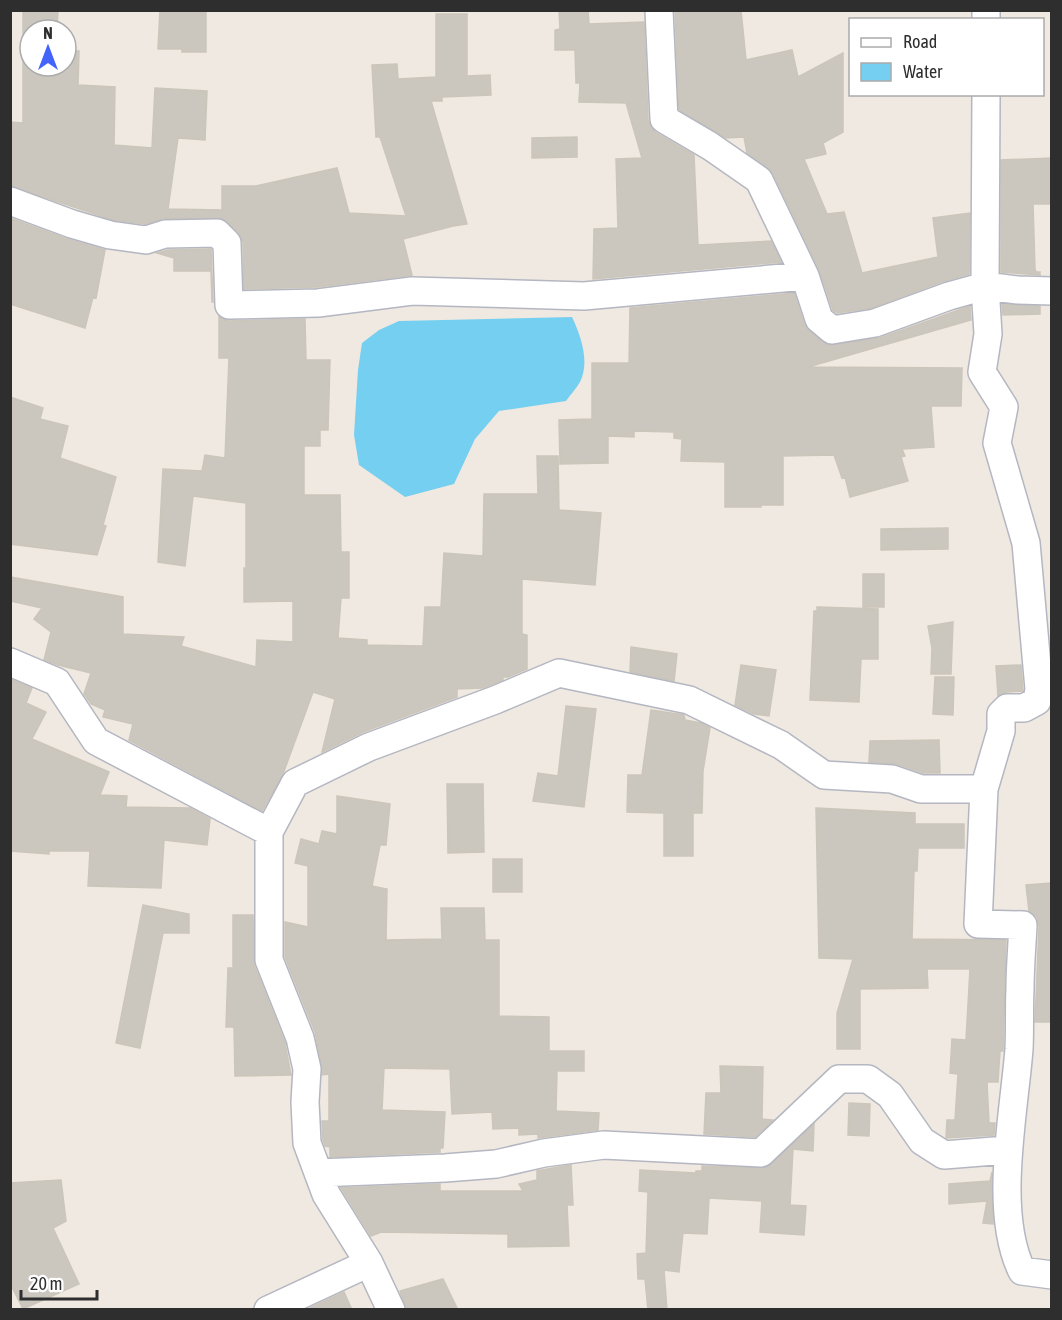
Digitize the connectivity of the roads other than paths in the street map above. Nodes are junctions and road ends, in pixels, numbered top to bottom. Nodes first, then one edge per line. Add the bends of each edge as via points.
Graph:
1 (659, 10) edge
2 (986, 96) edge
3 (10, 201) edge
4 (805, 276) junction
5 (985, 286) junction
6 (1052, 291) edge
7 (10, 662) edge
8 (984, 789) junction
9 (270, 832) junction
10 (1007, 1150) junction
11 (318, 1173) junction
12 (369, 1263) junction
13 (1052, 1275) edge
14 (268, 1310) edge
15 (391, 1310) edge

1 - 4 street via 664,119 759,180
2 - 5 street
3 - 4 street via 110,235 146,240 165,234 217,233 227,243 229,305 318,303 412,291 584,296
4 - 5 street via 819,319 832,330 875,323
5 - 6 street
5 - 8 street via 988,334 982,372 1004,407 997,443 1026,543 1039,688 1037,701 1024,708 1007,708 1001,714 1001,731
7 - 9 street via 57,682 96,741
8 - 9 street via 921,789 892,779 824,775 781,745 689,700 559,673 369,747 295,783
8 - 10 street via 978,924 1023,925 1019,1046
9 - 11 street via 269,960 300,1038 307,1069 307,1143
10 - 11 street via 944,1155 922,1141 890,1095 868,1078 839,1078 761,1153 604,1146 496,1164
10 - 13 street via 1009,1221 1015,1256 1022,1271
11 - 12 street via 326,1194
12 - 14 street
12 - 15 street

